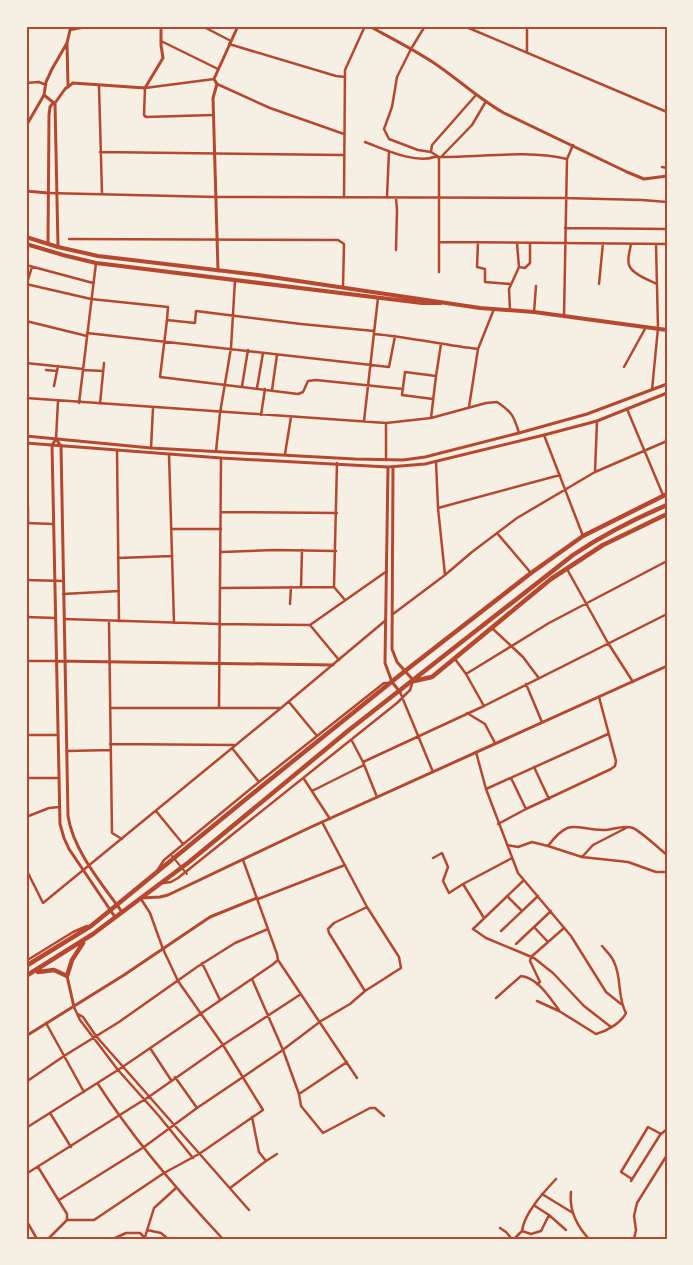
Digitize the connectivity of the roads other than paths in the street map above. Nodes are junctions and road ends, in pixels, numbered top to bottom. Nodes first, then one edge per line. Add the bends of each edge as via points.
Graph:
1 (91, 26) edge
2 (160, 26) edge
3 (202, 26) edge
4 (238, 26) edge
5 (365, 26) edge
6 (369, 26) edge
7 (425, 26) edge
8 (464, 26) edge
9 (527, 26) edge
10 (70, 28) edge
11 (160, 40) junction
12 (230, 42) junction
13 (67, 43) junction
14 (411, 49) junction
15 (527, 53) junction
16 (218, 69) junction
17 (345, 77) junction
18 (214, 79) junction
19 (26, 83) edge
20 (217, 84) junction
21 (46, 85) junction
22 (68, 86) junction
23 (99, 86) junction
24 (145, 88) junction
25 (44, 95) junction
26 (476, 95) junction
27 (54, 103) junction
28 (485, 103) junction
29 (667, 112) edge
30 (214, 115) junction
31 (26, 126) edge
32 (344, 134) junction
33 (365, 142) dead end
34 (573, 145) junction
35 (388, 151) junction
36 (100, 152) junction
37 (431, 152) junction
38 (215, 154) junction
39 (344, 155) junction
40 (440, 157) junction
41 (567, 159) junction
42 (662, 167) dead end
43 (667, 168) edge
44 (667, 176) edge
45 (26, 191) edge
46 (48, 193) junction
47 (58, 194) junction
48 (102, 194) junction
49 (216, 197) junction
50 (344, 198) junction
51 (387, 198) junction
52 (396, 198) junction
53 (440, 198) junction
54 (565, 198) junction
55 (667, 202) edge
56 (565, 228) junction
57 (667, 228) edge
58 (26, 237) edge
59 (69, 239) dead end
60 (218, 240) junction
61 (440, 242) junction
62 (478, 242) junction
63 (517, 242) junction
64 (530, 243) junction
65 (565, 243) junction
66 (603, 243) junction
67 (26, 244) edge
68 (48, 244) junction
69 (631, 244) junction
70 (656, 244) junction
71 (667, 244) edge
72 (58, 247) junction
73 (396, 250) dead end
74 (96, 263) junction
75 (26, 265) edge
76 (33, 267) junction
77 (518, 267) junction
78 (218, 270) junction
79 (439, 272) dead end
80 (235, 280) junction
81 (93, 283) junction
82 (26, 284) edge
83 (511, 284) junction
84 (599, 284) dead end
85 (657, 284) junction
86 (536, 286) dead end
87 (343, 287) junction
88 (378, 298) junction
89 (91, 299) junction
90 (442, 302) junction
91 (494, 309) junction
92 (510, 310) junction
93 (534, 312) junction
94 (234, 316) junction
95 (564, 316) junction
96 (168, 320) junction
97 (26, 321) edge
98 (646, 327) junction
99 (658, 328) junction
100 (667, 330) edge
101 (374, 332) junction
102 (87, 334) junction
103 (395, 336) junction
104 (165, 341) junction
105 (442, 344) junction
106 (231, 348) junction
107 (478, 349) junction
108 (248, 350) junction
109 (263, 353) junction
110 (277, 355) junction
111 (26, 363) edge
112 (104, 364) dead end
113 (58, 366) junction
114 (370, 366) junction
115 (624, 367) dead end
116 (83, 369) junction
117 (46, 370) dead end
118 (57, 371) junction
119 (103, 371) junction
120 (436, 376) junction
121 (225, 384) junction
122 (667, 384) edge
123 (54, 386) dead end
124 (367, 386) junction
125 (242, 387) junction
126 (257, 388) junction
127 (265, 389) junction
128 (403, 389) junction
129 (272, 390) junction
130 (652, 390) junction
131 (667, 393) edge
132 (26, 398) edge
133 (433, 399) junction
134 (58, 402) junction
135 (79, 403) junction
136 (100, 404) junction
137 (153, 408) junction
138 (469, 408) junction
139 (627, 409) junction
140 (220, 413) junction
141 (261, 415) junction
142 (291, 417) junction
143 (432, 418) junction
144 (364, 421) junction
145 (597, 421) junction
146 (386, 423) junction
147 (518, 433) junction
148 (26, 436) edge
149 (544, 436) junction
150 (56, 439) junction
151 (26, 442) edge
152 (667, 442) edge
153 (52, 445) junction
154 (60, 446) junction
155 (151, 448) junction
156 (117, 450) junction
157 (645, 450) junction
158 (216, 451) junction
159 (169, 454) junction
160 (285, 454) junction
161 (221, 458) junction
162 (386, 460) junction
163 (436, 462) junction
164 (337, 463) junction
165 (391, 467) junction
166 (595, 472) junction
167 (560, 475) junction
168 (565, 488) junction
169 (665, 495) edge
170 (667, 505) edge
171 (28, 507) dead end
172 (438, 508) junction
173 (221, 512) junction
174 (337, 513) junction
175 (667, 514) edge
176 (27, 523) edge
177 (53, 524) junction
178 (171, 529) junction
179 (221, 529) junction
180 (497, 533) junction
181 (583, 536) junction
182 (302, 550) junction
183 (221, 552) junction
184 (336, 552) junction
185 (172, 556) junction
186 (118, 558) junction
187 (667, 561) edge
188 (567, 568) junction
189 (387, 571) junction
190 (531, 574) junction
191 (445, 575) junction
192 (26, 580) edge
193 (54, 580) junction
194 (63, 581) junction
195 (291, 587) junction
196 (301, 587) junction
197 (334, 587) junction
198 (221, 588) junction
199 (119, 591) junction
200 (64, 594) junction
201 (345, 600) junction
202 (290, 604) dead end
203 (586, 604) junction
204 (393, 614) junction
205 (667, 614) edge
206 (26, 617) edge
207 (55, 618) junction
208 (64, 618) junction
209 (386, 620) junction
210 (109, 621) junction
211 (119, 621) junction
212 (174, 623) junction
213 (220, 624) junction
214 (310, 626) junction
215 (493, 629) junction
216 (608, 643) junction
217 (510, 646) junction
218 (455, 659) junction
219 (65, 660) junction
220 (339, 660) junction
221 (26, 661) edge
222 (56, 661) junction
223 (109, 662) junction
224 (219, 663) junction
225 (333, 665) junction
226 (667, 666) edge
227 (406, 671) junction
228 (466, 674) junction
229 (538, 677) junction
230 (413, 681) junction
231 (633, 682) junction
232 (391, 683) junction
233 (526, 684) junction
234 (400, 692) junction
235 (599, 697) junction
236 (402, 699) junction
237 (289, 702) junction
238 (484, 706) junction
239 (219, 707) junction
240 (110, 708) junction
241 (281, 708) junction
242 (467, 713) junction
243 (542, 722) junction
244 (608, 734) junction
245 (26, 735) edge
246 (58, 735) junction
247 (417, 735) junction
248 (317, 736) junction
249 (352, 741) junction
250 (495, 743) junction
251 (110, 744) junction
252 (233, 746) junction
253 (110, 750) junction
254 (67, 752) junction
255 (476, 752) junction
256 (363, 763) junction
257 (534, 767) junction
258 (433, 772) junction
259 (26, 778) edge
260 (59, 778) junction
261 (511, 778) junction
262 (304, 779) junction
263 (259, 782) junction
264 (486, 789) junction
265 (312, 791) junction
266 (377, 797) junction
267 (548, 799) junction
268 (59, 807) junction
269 (526, 809) junction
270 (156, 811) junction
271 (26, 817) edge
272 (330, 818) junction
273 (322, 822) junction
274 (498, 824) junction
275 (628, 827) junction
276 (122, 839) junction
277 (183, 844) junction
278 (507, 845) junction
279 (548, 846) junction
280 (667, 855) edge
281 (172, 856) dead end
282 (582, 857) junction
283 (433, 858) dead end
284 (512, 858) junction
285 (243, 860) junction
286 (90, 865) junction
287 (345, 865) junction
288 (26, 869) edge
289 (83, 871) junction
290 (667, 872) edge
291 (157, 873) junction
292 (187, 874) dead end
293 (524, 880) junction
294 (162, 882) junction
295 (463, 884) junction
296 (507, 896) junction
297 (538, 896) junction
298 (141, 898) junction
299 (258, 899) junction
300 (118, 906) junction
301 (367, 907) junction
302 (111, 911) junction
303 (522, 911) junction
304 (551, 911) junction
305 (122, 912) junction
306 (116, 917) junction
307 (484, 918) junction
308 (91, 926) junction
309 (534, 927) junction
310 (564, 928) junction
311 (268, 929) junction
312 (501, 930) dead end
313 (85, 940) junction
314 (548, 942) junction
315 (516, 944) dead end
316 (602, 946) dead end
317 (163, 949) junction
318 (531, 957) junction
319 (278, 960) junction
320 (26, 961) edge
321 (202, 964) junction
322 (26, 966) edge
323 (34, 972) junction
324 (26, 976) edge
325 (67, 976) junction
326 (252, 979) junction
327 (178, 981) junction
328 (537, 984) junction
329 (365, 991) junction
330 (301, 994) junction
331 (496, 998) dead end
332 (220, 1000) junction
333 (537, 1001) dead end
334 (621, 1004) junction
335 (74, 1007) junction
336 (559, 1011) junction
337 (201, 1013) junction
338 (269, 1016) junction
339 (319, 1023) junction
340 (46, 1024) junction
341 (610, 1027) junction
342 (26, 1036) edge
343 (95, 1037) junction
344 (223, 1045) junction
345 (150, 1048) junction
346 (283, 1050) junction
347 (64, 1056) junction
348 (347, 1062) junction
349 (123, 1067) junction
350 (118, 1070) junction
351 (176, 1077) junction
352 (242, 1077) junction
353 (357, 1078) dead end
354 (171, 1080) junction
355 (26, 1082) edge
356 (97, 1084) junction
357 (84, 1092) junction
358 (299, 1094) junction
359 (150, 1096) junction
360 (144, 1100) junction
361 (197, 1108) junction
362 (50, 1113) junction
363 (118, 1116) junction
364 (384, 1116) dead end
365 (252, 1117) junction
366 (175, 1125) junction
367 (26, 1128) edge
368 (170, 1129) junction
369 (667, 1129) edge
370 (661, 1134) junction
371 (71, 1146) junction
372 (144, 1147) junction
373 (199, 1154) junction
374 (277, 1154) dead end
375 (667, 1155) edge
376 (193, 1158) junction
377 (266, 1161) junction
378 (38, 1167) junction
379 (26, 1174) edge
380 (164, 1174) junction
381 (556, 1180) dead end
382 (176, 1188) junction
383 (230, 1188) junction
384 (571, 1192) dead end
385 (542, 1194) junction
386 (59, 1200) junction
387 (535, 1206) junction
388 (249, 1210) dead end
389 (573, 1213) junction
390 (549, 1215) junction
391 (26, 1220) edge
392 (67, 1220) junction
393 (500, 1228) dead end
394 (147, 1230) junction
395 (566, 1230) dead end
396 (522, 1231) junction
397 (146, 1238) edge
398 (222, 1238) edge
399 (37, 1239) edge
400 (48, 1239) edge
401 (113, 1239) edge
402 (168, 1239) edge
403 (513, 1239) edge
404 (589, 1239) edge
405 (634, 1239) edge

1 - 10 street
2 - 11 street
3 - 12 street
4 - 12 street
5 - 17 street via 345,70
6 - 14 street
7 - 14 street
8 - 15 street
9 - 15 street
10 - 13 street
11 - 16 street
11 - 24 street via 162,61
12 - 16 street
12 - 17 street
13 - 21 street
13 - 22 street
14 - 26 street
14 - 37 street via 397,77 384,130 389,139
15 - 29 street
16 - 18 street
17 - 32 street
18 - 20 street
18 - 24 street
19 - 21 street
20 - 30 street via 213,98
20 - 32 street via 270,108
21 - 25 street
22 - 23 street via 75,83
22 - 27 street
23 - 24 street
23 - 36 street
24 - 30 street via 143,112 146,117
25 - 27 street
25 - 31 street
26 - 28 street
26 - 37 street via 432,145
27 - 46 street via 48,115
27 - 47 street
28 - 34 street
28 - 40 street via 472,124
30 - 38 street
32 - 39 street
33 - 35 street
34 - 41 street
34 - 44 street via 644,178
35 - 40 street via 427,160
35 - 51 street
36 - 38 street
36 - 48 street
37 - 40 street
38 - 39 street
38 - 49 street
39 - 50 street
40 - 41 street via 538,155
40 - 53 street
41 - 54 street
42 - 43 street
45 - 46 street
46 - 47 street
46 - 68 street
47 - 48 street
47 - 72 street
48 - 49 street
49 - 50 street
49 - 60 street
50 - 51 street
51 - 52 street
52 - 53 street
52 - 73 street
53 - 54 street
53 - 61 street
54 - 55 street
54 - 56 street
56 - 57 street
56 - 65 street
58 - 68 main road
59 - 60 street
60 - 78 street
60 - 87 street via 340,241 344,244
61 - 62 street
61 - 79 street
62 - 63 street
62 - 83 street via 477,267 485,269 485,282
63 - 64 street
63 - 77 street
64 - 65 street
64 - 77 street via 528,267
65 - 66 street
65 - 95 street
66 - 69 street
66 - 84 street
67 - 74 main road
68 - 72 main road
69 - 70 street
69 - 85 street via 628,263 635,272
70 - 71 street
70 - 85 street
72 - 78 main road via 98,256
74 - 80 main road
74 - 81 street
75 - 76 street
76 - 81 street
76 - 82 street
77 - 83 street
78 - 87 main road
80 - 88 main road
80 - 94 street
81 - 89 street
82 - 89 street
83 - 92 street
85 - 99 street
86 - 93 street
87 - 90 main road
88 - 90 main road
88 - 101 street
89 - 96 street via 168,307
89 - 102 street
90 - 91 main road
91 - 92 main road
91 - 107 street
92 - 93 main road
93 - 95 main road
94 - 96 street via 196,311 195,323
94 - 101 street
94 - 106 street
95 - 98 main road
96 - 104 street
97 - 102 street
98 - 99 main road
98 - 115 street
99 - 100 main road
99 - 130 street
101 - 103 street
101 - 114 street
102 - 104 street
102 - 116 street
103 - 105 street
103 - 114 street via 389,368
104 - 106 street
104 - 121 street via 159,374 162,378
105 - 107 street
105 - 120 street
106 - 108 street
106 - 121 street
107 - 138 street
108 - 109 street
108 - 125 street
109 - 110 street
109 - 126 street
110 - 114 street
110 - 129 street
111 - 113 street
112 - 119 street
113 - 116 street
113 - 118 street
114 - 124 street
116 - 119 street
116 - 135 street
117 - 118 street
118 - 123 street
119 - 136 street
120 - 128 street via 406,372
120 - 133 street
121 - 125 street
121 - 140 street
122 - 130 street
124 - 128 street
124 - 129 street via 316,380 308,381 303,392 298,394
124 - 144 street
125 - 126 street
126 - 127 street
127 - 129 street
127 - 141 street
128 - 133 street via 402,395
130 - 147 street via 587,414
131 - 139 street
132 - 134 street
133 - 143 street
134 - 135 street
134 - 150 street
135 - 136 street
136 - 137 street
137 - 140 street
137 - 155 street
138 - 143 street
138 - 147 street via 498,402 515,418
139 - 145 street
139 - 157 street
140 - 141 street
140 - 158 street
141 - 142 street
142 - 144 street
142 - 160 street
143 - 146 street
144 - 146 street
145 - 149 street
145 - 166 street
146 - 162 street
147 - 162 street via 425,457
148 - 150 street
149 - 163 street
149 - 167 street
150 - 153 street
150 - 154 street
150 - 155 street
151 - 153 street
152 - 157 street
153 - 154 street
153 - 177 street
154 - 156 street
154 - 194 street
155 - 158 street
156 - 159 street
156 - 186 street
157 - 166 street
157 - 169 street
158 - 160 street
159 - 161 street
159 - 178 street
160 - 162 street
161 - 164 street
161 - 173 street
163 - 165 street
163 - 172 street
164 - 165 street
164 - 174 street
165 - 189 street
165 - 204 street
166 - 168 street
167 - 168 street
167 - 172 street
168 - 180 street
168 - 181 street
169 - 181 highway
170 - 230 highway via 597,539 573,555
171 - 176 street
172 - 191 street
173 - 174 street
173 - 179 street
174 - 184 street
175 - 188 highway via 603,545
176 - 177 street
177 - 193 street
178 - 179 street
178 - 185 street
179 - 183 street
180 - 190 street
180 - 191 street
181 - 190 highway
182 - 183 street
182 - 184 street
182 - 196 street
183 - 198 street
184 - 197 street
185 - 186 street
185 - 212 street
186 - 199 street
187 - 203 street
188 - 203 street
188 - 215 highway
189 - 201 street
189 - 209 street
190 - 227 highway
191 - 204 street
192 - 193 street
193 - 194 street
193 - 207 street
194 - 200 street
195 - 196 street
195 - 198 street
195 - 202 street
196 - 197 street
197 - 201 street
198 - 213 street
199 - 200 street
199 - 211 street
200 - 208 street
201 - 214 street
203 - 216 street
203 - 217 street
204 - 227 street via 393,653
205 - 216 street
206 - 207 street
207 - 222 street
208 - 210 street
208 - 219 street
209 - 220 street
209 - 232 street via 385,662
210 - 211 street
210 - 223 street
211 - 212 street
212 - 213 street
213 - 214 street
213 - 224 street
214 - 220 street
215 - 217 street
215 - 218 highway
216 - 229 street
216 - 231 street
217 - 228 street
217 - 229 street via 530,664
218 - 228 street
218 - 230 highway via 432,677
219 - 222 street
219 - 223 street
219 - 254 street
220 - 225 street
221 - 222 street
222 - 246 street
223 - 224 street
223 - 240 street
224 - 225 street
224 - 239 street
225 - 237 street
226 - 231 street
227 - 230 street
227 - 232 highway
228 - 238 street
229 - 233 street
230 - 234 highway
230 - 236 street
231 - 235 street
232 - 234 street
232 - 248 street via 384,683
232 - 291 highway
233 - 238 street
233 - 243 street
234 - 236 street
234 - 294 highway
235 - 243 street
235 - 244 street
236 - 247 street
236 - 249 street
237 - 241 street
237 - 248 street
238 - 242 street
239 - 240 street
239 - 241 street
240 - 251 street
241 - 252 street
242 - 247 street
242 - 250 street via 485,724
243 - 250 street
244 - 257 street
244 - 267 street via 615,766 612,770
245 - 246 street
246 - 260 street
247 - 256 street
247 - 258 street
248 - 263 street
249 - 256 street
249 - 262 street
250 - 255 street
251 - 252 street
251 - 253 street
252 - 263 street
252 - 270 street
253 - 254 street
253 - 276 street via 112,833
254 - 286 street via 70,828
255 - 258 street
255 - 264 street
256 - 265 street
256 - 266 street
257 - 261 street
257 - 267 street
258 - 266 street
259 - 260 street
260 - 268 street
261 - 264 street
261 - 269 street
262 - 265 street
262 - 294 street via 176,880
263 - 277 street
264 - 274 street
265 - 272 street
266 - 272 street
267 - 269 street
268 - 271 street
268 - 289 street via 64,838
269 - 274 street
270 - 276 street
270 - 277 street
272 - 273 street
273 - 285 street
273 - 287 street
274 - 278 street
275 - 279 street via 593,830 572,827 560,831
275 - 280 street via 634,828
275 - 282 street via 593,845
276 - 286 street
277 - 291 street via 164,860
278 - 279 street via 518,847 532,842
278 - 284 street
279 - 282 street
281 - 292 street
282 - 290 street via 628,862 656,872
283 - 295 street via 442,853 448,867 443,881 449,893
284 - 293 street
284 - 295 street
285 - 298 street via 160,897
285 - 299 street
286 - 289 street
286 - 300 street
287 - 299 street
287 - 301 street
288 - 289 street via 43,903
289 - 302 street
291 - 300 highway
293 - 296 street
293 - 297 street
294 - 298 highway
295 - 307 street
296 - 303 street
296 - 307 street
297 - 303 street
297 - 304 street
298 - 305 highway
298 - 317 street
299 - 311 street
299 - 317 street via 210,917
300 - 302 highway
300 - 305 street
301 - 329 street via 400,958 401,968
301 - 329 street via 328,929
302 - 306 street
302 - 308 highway
303 - 312 street
304 - 309 street
304 - 310 street
305 - 306 highway
306 - 313 highway
307 - 318 street via 473,929
308 - 320 street via 84,926
308 - 322 highway
309 - 314 street
309 - 315 street
310 - 314 street
310 - 334 street via 606,992
311 - 319 street
311 - 321 street via 235,942
313 - 323 highway
313 - 325 highway via 72,960
314 - 318 street
316 - 334 street via 617,969
317 - 327 street
317 - 335 street
318 - 328 street via 540,982
318 - 341 street via 553,972 584,1006
319 - 326 street
319 - 330 street
321 - 327 street
321 - 332 street
323 - 324 highway
323 - 325 highway via 54,970
325 - 335 street
326 - 332 street
326 - 338 street
327 - 337 street
327 - 343 street
328 - 331 street via 529,977 521,976
328 - 336 street
329 - 339 street
330 - 338 street
330 - 339 street
332 - 337 street
333 - 336 street
334 - 341 street via 626,1013
335 - 340 street
335 - 343 street via 80,1020
336 - 341 street via 596,1034
337 - 344 street
337 - 345 street
338 - 344 street
338 - 346 street
339 - 346 street
339 - 348 street
340 - 342 street
340 - 347 street
343 - 347 street
343 - 349 street
343 - 350 street
344 - 351 street
344 - 352 street
345 - 349 street
345 - 354 street
346 - 352 street
346 - 358 street
347 - 355 street
347 - 357 street
348 - 353 street
348 - 358 street
349 - 350 street
349 - 359 street
350 - 356 street
350 - 360 street
351 - 354 street
351 - 361 street
352 - 361 street
352 - 365 street via 263,1110
354 - 359 street
356 - 357 street
356 - 363 street
357 - 362 street
358 - 364 street via 301,1106 324,1133 370,1108
359 - 360 street
359 - 366 street
360 - 363 street
360 - 368 street
361 - 366 street
362 - 367 street
362 - 371 street
363 - 371 street
363 - 372 street
365 - 373 street
365 - 377 street via 259,1152
366 - 368 street
366 - 373 street
368 - 372 street
368 - 376 street
369 - 370 street
370 - 370 street via 631,1180 621,1172 648,1127
371 - 378 street
372 - 380 street
372 - 386 street
373 - 376 street
373 - 383 street
374 - 377 street
375 - 405 street via 637,1203
376 - 380 street
377 - 383 street
378 - 379 street
378 - 386 street
380 - 382 street
380 - 392 street via 94,1220
381 - 385 street
382 - 394 street via 154,1208
382 - 398 street
383 - 388 street
384 - 389 street
385 - 387 street
385 - 389 street
386 - 392 street
387 - 390 street
387 - 396 street via 523,1222
389 - 404 street
390 - 395 street
390 - 396 street via 541,1231 531,1234
391 - 399 street
392 - 400 street
393 - 403 street
394 - 397 street
394 - 402 street via 161,1233
396 - 403 street
397 - 401 street via 140,1233 126,1233

